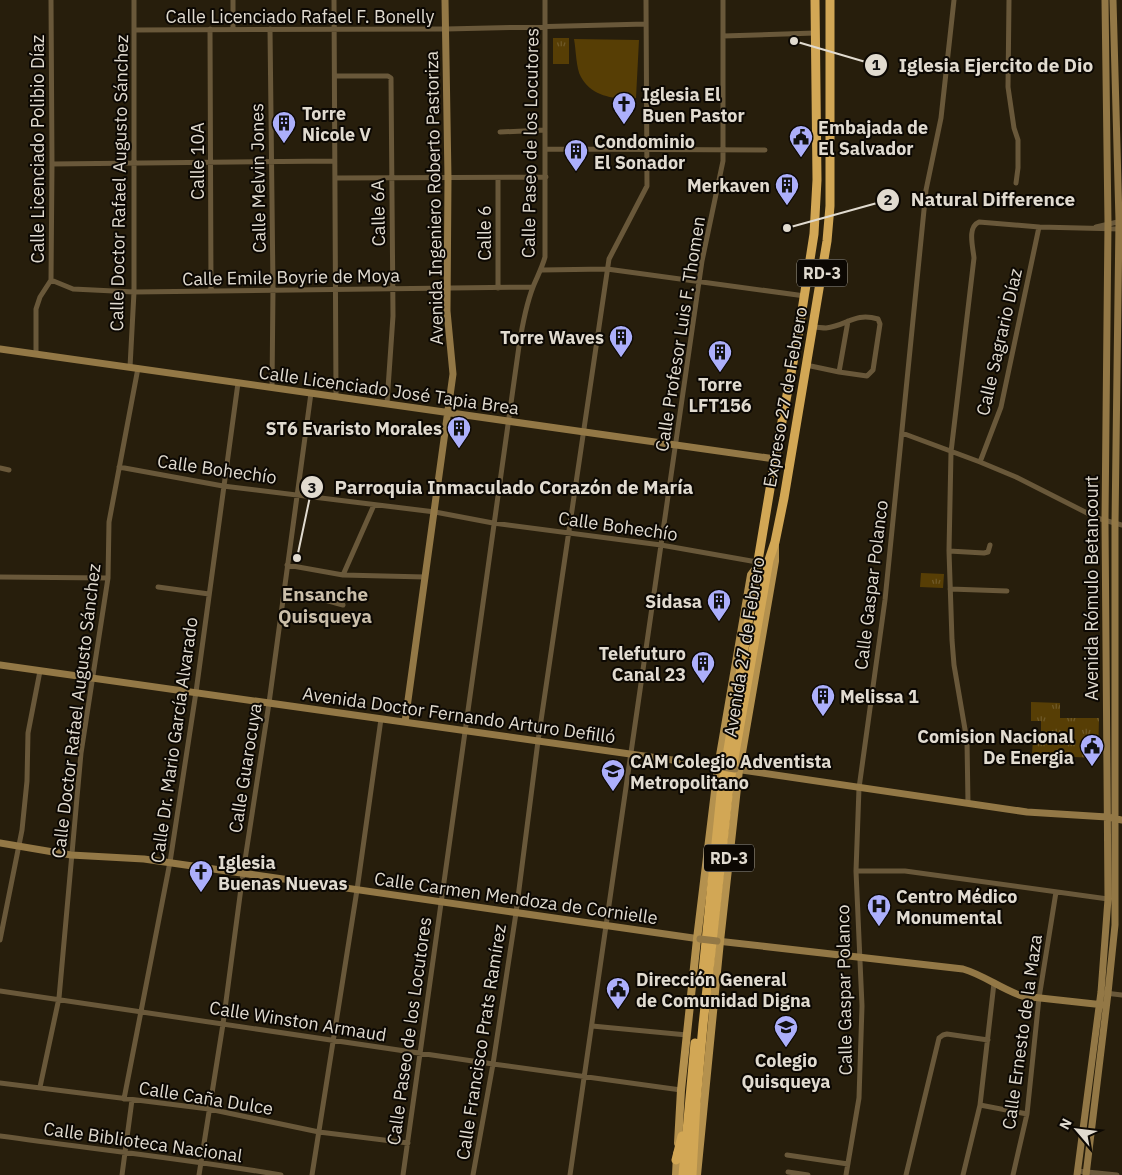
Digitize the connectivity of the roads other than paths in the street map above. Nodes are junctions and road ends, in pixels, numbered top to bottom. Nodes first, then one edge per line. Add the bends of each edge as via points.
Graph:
1 (51, 0) edge
2 (134, 0) edge
3 (233, 0) edge
4 (334, 0) edge
5 (445, 0) edge
6 (545, 0) edge
7 (646, 0) edge
8 (723, 0) edge
9 (815, 0) edge
10 (830, 0) edge
11 (954, 0) edge
12 (1009, 0) edge
13 (1105, 0) edge
14 (1113, 0) edge
15 (646, 24) junction
16 (545, 27) junction
17 (210, 29) junction
18 (233, 29) junction
19 (270, 29) junction
20 (335, 29) junction
21 (446, 29) junction
22 (134, 30) junction
23 (815, 33) junction
24 (723, 36) junction
25 (335, 76) junction
26 (545, 130) junction
27 (500, 132) dead end
28 (546, 149) junction
29 (647, 149) junction
30 (723, 150) junction
31 (766, 150) dead end
32 (210, 162) junction
33 (272, 162) junction
34 (335, 162) junction
35 (134, 163) junction
36 (52, 164) junction
37 (391, 177) junction
38 (546, 177) junction
39 (336, 178) junction
40 (448, 178) junction
41 (498, 178) junction
42 (1016, 183) dead end
43 (1120, 225) edge
44 (1108, 226) junction
45 (1039, 227) junction
46 (607, 269) junction
47 (542, 270) junction
48 (51, 280) junction
49 (699, 282) junction
50 (533, 287) junction
51 (498, 288) junction
52 (336, 289) junction
53 (393, 289) junction
54 (447, 289) junction
55 (273, 290) junction
56 (134, 292) junction
57 (211, 292) junction
58 (805, 296) junction
59 (848, 321) junction
60 (813, 327) junction
61 (0, 349) edge
62 (36, 354) junction
63 (806, 365) junction
64 (134, 367) junction
65 (839, 372) junction
66 (238, 383) junction
67 (272, 388) junction
68 (311, 393) junction
69 (336, 396) junction
70 (387, 404) junction
71 (447, 412) junction
72 (508, 423) junction
73 (584, 432) junction
74 (902, 433) junction
75 (676, 445) junction
76 (951, 452) junction
77 (774, 459) junction
78 (980, 462) junction
79 (119, 467) junction
80 (0, 468) edge
81 (10, 470) dead end
82 (223, 486) junction
83 (297, 494) junction
84 (374, 505) junction
85 (434, 512) junction
86 (1106, 521) junction
87 (494, 522) junction
88 (1119, 524) edge
89 (570, 533) junction
90 (775, 542) junction
91 (661, 545) junction
92 (990, 545) dead end
93 (949, 550) junction
94 (287, 565) junction
95 (757, 565) junction
96 (342, 575) junction
97 (0, 577) edge
98 (425, 577) junction
99 (108, 578) junction
100 (158, 587) dead end
101 (950, 589) junction
102 (1007, 591) dead end
103 (284, 592) junction
104 (209, 594) junction
105 (343, 605) dead end
106 (0, 664) edge
107 (40, 671) junction
108 (93, 678) junction
109 (196, 692) junction
110 (270, 704) junction
111 (381, 719) junction
112 (405, 722) junction
113 (465, 731) junction
114 (734, 733) junction
115 (538, 741) junction
116 (630, 754) junction
117 (720, 767) junction
118 (737, 769) junction
119 (859, 788) junction
120 (968, 803) junction
121 (1106, 817) junction
122 (1119, 819) edge
123 (0, 843) edge
124 (18, 846) junction
125 (71, 855) junction
126 (170, 862) junction
127 (856, 871) junction
128 (243, 873) junction
129 (357, 890) junction
130 (1056, 892) junction
131 (1108, 899) junction
132 (441, 902) junction
133 (516, 913) junction
134 (607, 926) junction
135 (699, 939) junction
136 (0, 940) edge
137 (718, 941) junction
138 (860, 957) junction
139 (994, 983) junction
140 (0, 991) edge
141 (1104, 993) junction
142 (1122, 995) edge
143 (1039, 998) junction
144 (59, 1000) junction
145 (1103, 1005) junction
146 (141, 1012) junction
147 (223, 1024) junction
148 (592, 1026) junction
149 (687, 1035) junction
150 (988, 1040) junction
151 (333, 1041) junction
152 (419, 1053) junction
153 (493, 1064) junction
154 (584, 1076) junction
155 (0, 1082) edge
156 (40, 1087) junction
157 (681, 1090) junction
158 (124, 1099) junction
159 (132, 1100) junction
160 (692, 1103) junction
161 (980, 1105) junction
162 (209, 1110) junction
163 (1027, 1114) junction
164 (319, 1132) junction
165 (0, 1136) edge
166 (408, 1143) junction
167 (125, 1154) junction
168 (787, 1155) dead end
169 (698, 1157) junction
170 (676, 1160) junction
171 (201, 1162) junction
172 (848, 1164) junction
173 (788, 1172) dead end
174 (1077, 1173) edge
175 (1086, 1174) edge
176 (122, 1175) edge
177 (199, 1175) edge
178 (282, 1175) edge
179 (312, 1175) edge
180 (403, 1175) edge
181 (473, 1175) edge
182 (570, 1175) edge
183 (676, 1175) edge
184 (683, 1175) edge
185 (692, 1175) edge
186 (697, 1175) edge
187 (808, 1175) edge
188 (846, 1175) edge
189 (906, 1175) edge
190 (963, 1175) edge
191 (1014, 1175) edge
192 (1117, 1175) edge

1 - 36 street, Calle Licenciado Polibio Díaz
2 - 22 street, Calle Doctor Rafael Augusto Sánchez
3 - 18 street
4 - 20 street
5 - 21 street, Avenida Ingeniero Roberto Pastoriza
6 - 16 street, Calle Paseo de los Locutores
7 - 15 street, Calle Francisco Prats Ramírez
8 - 24 street, Calle Profesor Luis F. Thomen
9 - 23 highway, Expreso 27 de Febrero / RD-3
10 - 60 highway, Expreso 27 de Febrero / RD-3 via 830,206
11 - 74 street, Calle Gaspar Polanco via 941,118 926,190
12 - 42 street via 1008,71 1011,112 1018,140
13 - 44 street, Avenida Rómulo Betancourt
14 - 43 street, Avenida Rómulo Betancourt
15 - 16 street, Calle Licenciado Rafael F. Bonelly
15 - 29 street, Calle Francisco Prats Ramírez
16 - 21 street, Calle Licenciado Rafael F. Bonelly
16 - 26 street, Calle Paseo de los Locutores
17 - 18 street, Calle Licenciado Rafael F. Bonelly
17 - 22 street, Calle Licenciado Rafael F. Bonelly
17 - 32 street, Calle 10A
18 - 19 street, Calle Licenciado Rafael F. Bonelly
19 - 20 street, Calle Licenciado Rafael F. Bonelly
19 - 33 street, Calle Melvin Jones
20 - 21 street, Calle Licenciado Rafael F. Bonelly
20 - 25 street
21 - 40 street, Avenida Ingeniero Roberto Pastoriza
22 - 35 street, Calle Doctor Rafael Augusto Sánchez
23 - 24 street
23 - 58 highway, Expreso 27 de Febrero / RD-3 via 817,180 814,234
24 - 30 street, Calle Profesor Luis F. Thomen
25 - 34 street
25 - 37 street, Calle 6A via 391,77
26 - 27 street
26 - 28 street, Calle Paseo de los Locutores
28 - 29 street
28 - 38 street, Calle Paseo de los Locutores
29 - 30 street
29 - 46 street, Calle Francisco Prats Ramírez via 647,186 608,259
30 - 31 street
30 - 49 street, Calle Profesor Luis F. Thomen via 722,170
32 - 33 street
32 - 35 street
32 - 57 street, Calle 10A
33 - 34 street
33 - 55 street, Calle Melvin Jones
34 - 39 street
35 - 36 street
35 - 56 street, Calle Doctor Rafael Augusto Sánchez
36 - 48 street, Calle Licenciado Polibio Díaz
37 - 39 street
37 - 40 street
37 - 53 street, Calle 6A
38 - 41 street
38 - 47 street, Calle Paseo de los Locutores via 546,248
39 - 52 street
40 - 41 street
40 - 54 street, Avenida Ingeniero Roberto Pastoriza
41 - 51 street, Calle 6
43 - 44 street
43 - 88 street, Avenida Rómulo Betancourt
44 - 45 street
44 - 86 street, Avenida Rómulo Betancourt
45 - 76 street via 980,222 974,225 974,258
45 - 78 street, Calle Sagrario Díaz via 1001,407
46 - 47 street
46 - 49 street
46 - 73 street, Calle Francisco Prats Ramírez
47 - 50 street, Calle Paseo de los Locutores
48 - 56 street, Calle Emile Boyrie de Moya via 73,289
48 - 62 street, Calle Licenciado Polibio Díaz via 36,309
49 - 58 street
49 - 75 street, Calle Profesor Luis F. Thomen
50 - 51 street, Calle Emile Boyrie de Moya
50 - 72 street, Calle Paseo de los Locutores via 522,327
51 - 54 street, Calle Emile Boyrie de Moya
52 - 53 street, Calle Emile Boyrie de Moya
52 - 55 street, Calle Emile Boyrie de Moya
52 - 69 street
53 - 54 street, Calle Emile Boyrie de Moya
53 - 70 street, Calle 6A
54 - 71 street, Avenida Ingeniero Roberto Pastoriza via 453,363
55 - 57 street, Calle Emile Boyrie de Moya
55 - 67 street, Calle Melvin Jones
56 - 57 street, Calle Emile Boyrie de Moya
56 - 64 street, Calle Doctor Rafael Augusto Sánchez
58 - 77 highway, Expreso 27 de Febrero / RD-3
59 - 60 street via 826,328
59 - 65 street
59 - 65 street via 866,316 878,319 873,370 867,376
60 - 63 highway, Expreso 27 de Febrero / RD-3
61 - 62 street, Calle Licenciado José Tapia Brea
62 - 64 street, Calle Licenciado José Tapia Brea
63 - 65 street
63 - 90 highway, Expreso 27 de Febrero / RD-3
64 - 66 street, Calle Licenciado José Tapia Brea
64 - 79 street, Calle Doctor Rafael Augusto Sánchez via 128,424
66 - 67 street, Calle Licenciado José Tapia Brea
66 - 82 street, Calle Dr. Mario García Alvarado
67 - 68 street, Calle Licenciado José Tapia Brea
68 - 69 street, Calle Licenciado José Tapia Brea
68 - 83 street, Calle Guarocuya
69 - 70 street, Calle Licenciado José Tapia Brea
70 - 71 street, Calle Licenciado José Tapia Brea
71 - 72 street, Calle Licenciado José Tapia Brea
71 - 85 street, Avenida Ingeniero Roberto Pastoriza
72 - 73 street, Calle Licenciado José Tapia Brea
72 - 87 street, Calle Paseo de los Locutores
73 - 75 street, Calle Licenciado José Tapia Brea
73 - 89 street, Calle Francisco Prats Ramírez
74 - 76 street
74 - 119 street, Calle Gaspar Polanco via 885,600
75 - 77 street, Calle Licenciado José Tapia Brea
75 - 91 street, Calle Profesor Luis F. Thomen
76 - 78 street
76 - 93 street
77 - 95 highway, Expreso 27 de Febrero / RD-3
78 - 86 street
79 - 82 street, Calle Bohechío
79 - 99 street, Calle Doctor Rafael Augusto Sánchez via 109,522
80 - 81 street
82 - 83 street, Calle Bohechío
82 - 104 street, Calle Dr. Mario García Alvarado
83 - 84 street, Calle Bohechío
83 - 94 street, Calle Guarocuya
84 - 85 street, Calle Bohechío
84 - 96 street
85 - 87 street, Calle Bohechío
85 - 98 street, Avenida Ingeniero Roberto Pastoriza
86 - 88 street
86 - 121 street, Avenida Rómulo Betancourt
87 - 89 street, Calle Bohechío
87 - 113 street, Calle Paseo de los Locutores
88 - 122 street, Avenida Rómulo Betancourt
89 - 91 street, Calle Bohechío
89 - 115 street, Calle Francisco Prats Ramírez
90 - 114 highway, Expreso 27 de Febrero / RD-3
90 - 118 main road, Avenida 27 de Febrero / RD-3 via 775,561
91 - 95 street, Calle Bohechío
91 - 116 street, Calle Profesor Luis F. Thomen
92 - 93 street via 988,552 984,553
93 - 101 street
94 - 96 street
94 - 103 street, Calle Guarocuya
95 - 114 highway, Expreso 27 de Febrero / RD-3
95 - 117 main road, Avenida 27 de Febrero / RD-3 via 751,575
96 - 98 street
97 - 99 street
98 - 112 street, Avenida Ingeniero Roberto Pastoriza
99 - 108 street, Calle Doctor Rafael Augusto Sánchez
100 - 104 street
101 - 102 street
101 - 120 street via 954,665 967,741
103 - 105 street
103 - 110 street, Calle Guarocuya
104 - 109 street, Calle Dr. Mario García Alvarado
106 - 107 street, Avenida Doctor Fernando Arturo Defilló
107 - 108 street, Avenida Doctor Fernando Arturo Defilló
107 - 124 street via 28,733 27,781
108 - 109 street, Avenida Doctor Fernando Arturo Defilló
108 - 125 street, Calle Doctor Rafael Augusto Sánchez via 81,752
109 - 110 street, Avenida Doctor Fernando Arturo Defilló
109 - 126 street, Calle Dr. Mario García Alvarado
110 - 111 street, Avenida Doctor Fernando Arturo Defilló
110 - 128 street, Calle Guarocuya
111 - 112 street, Avenida Doctor Fernando Arturo Defilló
111 - 129 street
112 - 113 street, Avenida Doctor Fernando Arturo Defilló
113 - 115 street, Avenida Doctor Fernando Arturo Defilló
113 - 132 street, Calle Paseo de los Locutores
114 - 160 highway, RD-3
115 - 116 street, Avenida Doctor Fernando Arturo Defilló
115 - 133 street, Calle Francisco Prats Ramírez
116 - 117 street, Avenida Doctor Fernando Arturo Defilló
116 - 134 street, Calle Profesor Luis F. Thomen
117 - 118 street, Avenida Doctor Fernando Arturo Defilló, bridge
117 - 135 main road, Avenida 27 de Febrero / RD-3
118 - 119 street, Avenida Doctor Fernando Arturo Defilló
118 - 137 main road, Avenida 27 de Febrero / RD-3
119 - 120 street, Avenida Doctor Fernando Arturo Defilló
119 - 127 street, Calle Gaspar Polanco
120 - 121 street, Avenida Doctor Fernando Arturo Defilló via 1027,812
121 - 122 street, Avenida Doctor Fernando Arturo Defilló
121 - 131 street, Avenida Rómulo Betancourt
122 - 141 street, Avenida Rómulo Betancourt via 1114,925
123 - 124 street, Calle Carmen Mendoza de Cornielle
124 - 125 street, Calle Carmen Mendoza de Cornielle
124 - 136 street
125 - 126 street, Calle Carmen Mendoza de Cornielle
125 - 144 street, Calle Doctor Rafael Augusto Sánchez
126 - 128 street, Calle Carmen Mendoza de Cornielle
126 - 146 street, Calle Dr. Mario García Alvarado
127 - 130 street via 905,871
127 - 138 street, Calle Gaspar Polanco
128 - 129 street, Calle Carmen Mendoza de Cornielle
128 - 147 street, Calle Guarocuya
129 - 132 street, Calle Carmen Mendoza de Cornielle
129 - 151 street
130 - 131 street
130 - 143 street, Calle Ernesto de la Maza
131 - 141 street, Avenida Rómulo Betancourt
132 - 133 street, Calle Carmen Mendoza de Cornielle
132 - 152 street, Calle Paseo de los Locutores
133 - 134 street, Calle Carmen Mendoza de Cornielle
133 - 153 street, Calle Francisco Prats Ramírez
134 - 135 street, Calle Carmen Mendoza de Cornielle
134 - 148 street, Calle Profesor Luis F. Thomen
135 - 137 street, Calle Carmen Mendoza de Cornielle, bridge
135 - 149 main road, Avenida 27 de Febrero / RD-3
137 - 138 street
137 - 169 main road, Avenida 27 de Febrero / RD-3
138 - 139 street via 963,969
138 - 172 street, Calle Gaspar Polanco via 859,1098
139 - 143 street via 1022,996
139 - 150 street
140 - 144 street, Calle Winston Armaud
141 - 142 street
141 - 145 street, Avenida Rómulo Betancourt
143 - 145 street
143 - 163 street, Calle Ernesto de la Maza
144 - 146 street, Calle Winston Armaud
144 - 156 street, Calle Doctor Rafael Augusto Sánchez
145 - 174 street, Avenida Rómulo Betancourt
145 - 175 street, Avenida Rómulo Betancourt
146 - 147 street, Calle Winston Armaud
146 - 158 street, Calle Dr. Mario García Alvarado
147 - 151 street, Calle Winston Armaud
147 - 162 street, Calle Guarocuya
148 - 149 street
148 - 154 street, Calle Profesor Luis F. Thomen
149 - 157 main road, Avenida 27 de Febrero / RD-3
150 - 161 street
150 - 189 street via 947,1034 939,1038
151 - 152 street, Calle Winston Armaud
151 - 164 street
152 - 153 street, Calle Winston Armaud
152 - 166 street, Calle Paseo de los Locutores
153 - 154 street, Calle Winston Armaud
153 - 181 street, Calle Francisco Prats Ramírez
154 - 157 street, Calle Winston Armaud
154 - 182 street, Calle Profesor Luis F. Thomen
155 - 156 street, Calle Caña Dulce
156 - 158 street, Calle Caña Dulce
157 - 170 main road, Avenida 27 de Febrero / RD-3
158 - 159 street, Calle Caña Dulce
159 - 162 street, Calle Caña Dulce
159 - 167 street
160 - 169 highway
160 - 170 highway
160 - 184 highway, RD-3
160 - 185 highway, RD-3
161 - 163 street
161 - 190 street
162 - 164 street, Calle Caña Dulce
162 - 171 street, Calle Guarocuya
163 - 191 street, Calle Ernesto de la Maza
164 - 166 street, Calle Caña Dulce
164 - 179 street
165 - 167 street, Calle Biblioteca Nacional
166 - 180 street, Calle Paseo de los Locutores
167 - 171 street, Calle Biblioteca Nacional
167 - 176 street
168 - 172 street
169 - 186 main road, Avenida 27 de Febrero / RD-3
170 - 183 main road, Avenida 27 de Febrero / RD-3
171 - 177 street, Calle Guarocuya
171 - 178 street, Calle Biblioteca Nacional
172 - 188 street, Calle Gaspar Polanco
173 - 187 street
174 - 175 street
175 - 192 street

